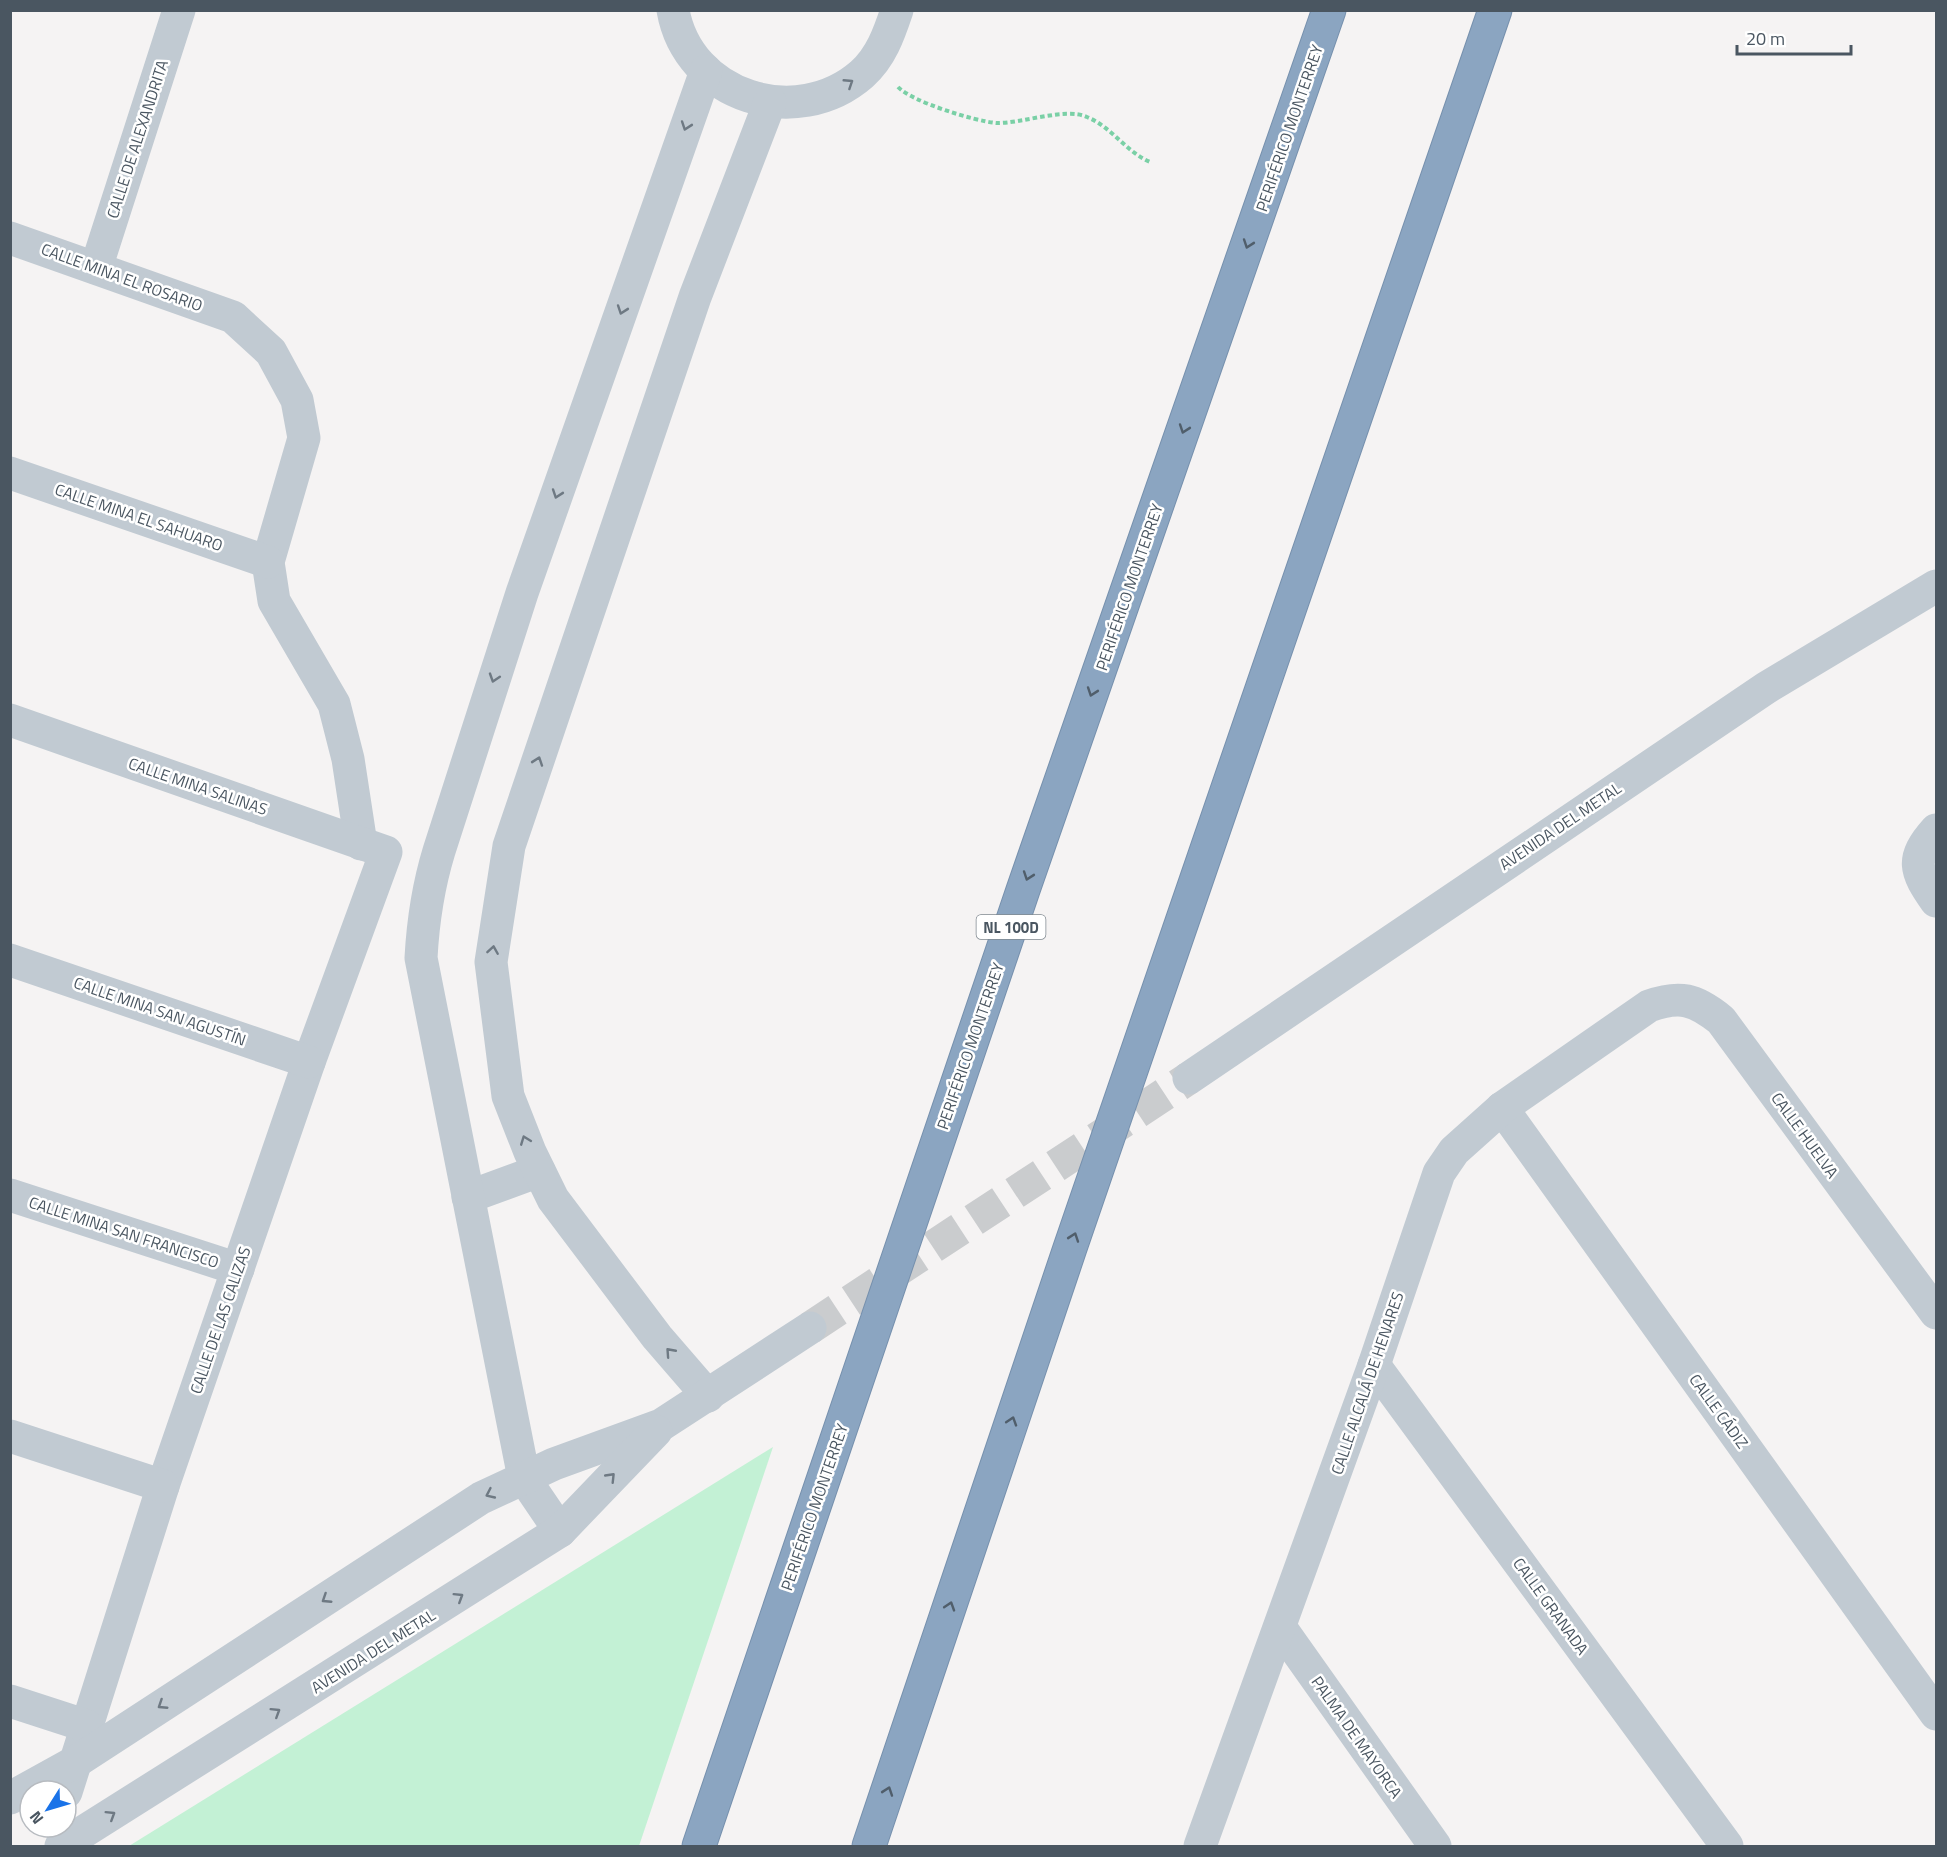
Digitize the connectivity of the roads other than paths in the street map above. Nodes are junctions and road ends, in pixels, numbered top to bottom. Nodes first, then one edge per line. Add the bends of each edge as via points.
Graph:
1 (178, 10) edge
2 (673, 10) edge
3 (897, 10) edge
4 (1329, 10) edge
5 (1495, 10) edge
6 (706, 71) junction
7 (770, 102) junction
8 (10, 238) edge
9 (96, 268) junction
10 (10, 473) edge
11 (268, 562) junction
12 (1936, 586) edge
13 (10, 720) edge
14 (1936, 830) edge
15 (373, 848) junction
16 (1936, 901) edge
17 (10, 960) edge
18 (1649, 1006) joint
19 (309, 1062) junction
20 (1189, 1078) tunnel mouth
21 (1502, 1108) junction
22 (539, 1171) junction
23 (10, 1195) edge
24 (468, 1197) junction
25 (238, 1269) junction
26 (1936, 1313) edge
27 (810, 1328) tunnel mouth
28 (1374, 1365) junction
29 (708, 1396) junction
30 (661, 1425) junction
31 (10, 1436) edge
32 (525, 1478) junction
33 (163, 1486) junction
34 (560, 1531) junction
35 (1280, 1627) junction
36 (10, 1701) edge
37 (1936, 1714) edge
38 (87, 1726) junction
39 (77, 1761) junction
40 (71, 1779) edge
41 (10, 1798) edge
42 (61, 1846) edge
43 (699, 1846) edge
44 (869, 1846) edge
45 (1200, 1846) edge
46 (1435, 1846) edge
47 (1727, 1846) edge

1 - 9 street, CALLE DE ALEXANDRITA
2 - 6 street via 694,61
7 -> 3 street via 795,104 831,94 863,73 886,44
4 -> 43 highway, PERIFÉRICO MONTERREY / NL 100D via 1023,890
44 -> 5 highway
6 - 7 street via 723,86 757,101
6 -> 24 street via 522,593 428,888 421,958
22 -> 7 street via 508,1096 491,962 509,846 691,308
8 - 9 street, CALLE MINA EL ROSARIO
9 - 11 street, CALLE MINA EL ROSARIO via 233,317 271,352 297,400 304,438
10 - 11 street, CALLE MINA EL SAHUARO
11 - 15 street via 274,601 334,704
12 - 20 street, AVENIDA DEL METAL via 1766,688
13 - 15 street, CALLE MINA SALINAS
14 - 16 street via 1919,854 1917,866 1921,880
15 - 19 street, CALLE DE LAS CALIZAS
17 - 19 street, CALLE MINA SAN AGUSTÍN
18 - 21 street, CALLE ALCALÁ DE HENARES
18 - 26 street, CALLE HUELVA via 1668,999 1686,1000 1703,1005 1721,1020
19 - 25 street, CALLE DE LAS CALIZAS
21 - 28 street, CALLE ALCALÁ DE HENARES via 1454,1151 1439,1173
21 - 37 street, CALLE CÁDIZ
22 - 24 street
29 -> 22 street via 657,1337 553,1199
23 - 25 street, CALLE MINA SAN FRANCISCO
24 - 32 street
25 - 33 street, CALLE DE LAS CALIZAS
27 - 29 street, AVENIDA DEL METAL
28 - 35 street, CALLE ALCALÁ DE HENARES
28 - 47 street, CALLE GRANADA
29 - 30 street, AVENIDA DEL METAL
30 - 32 street, AVENIDA DEL METAL
34 -> 30 street, AVENIDA DEL METAL
31 - 33 street
32 - 34 street
32 -> 39 street, AVENIDA DEL METAL via 481,1498
33 - 38 street, CALLE DE LAS CALIZAS
42 -> 34 street, AVENIDA DEL METAL
35 - 45 street, CALLE ALCALÁ DE HENARES
35 - 46 street, PALMA DE MAYORCA
36 - 38 street
38 - 39 street, CALLE DE LAS CALIZAS
39 - 40 street, CALLE DE LAS CALIZAS
39 - 41 street, AVENIDA DEL METAL

